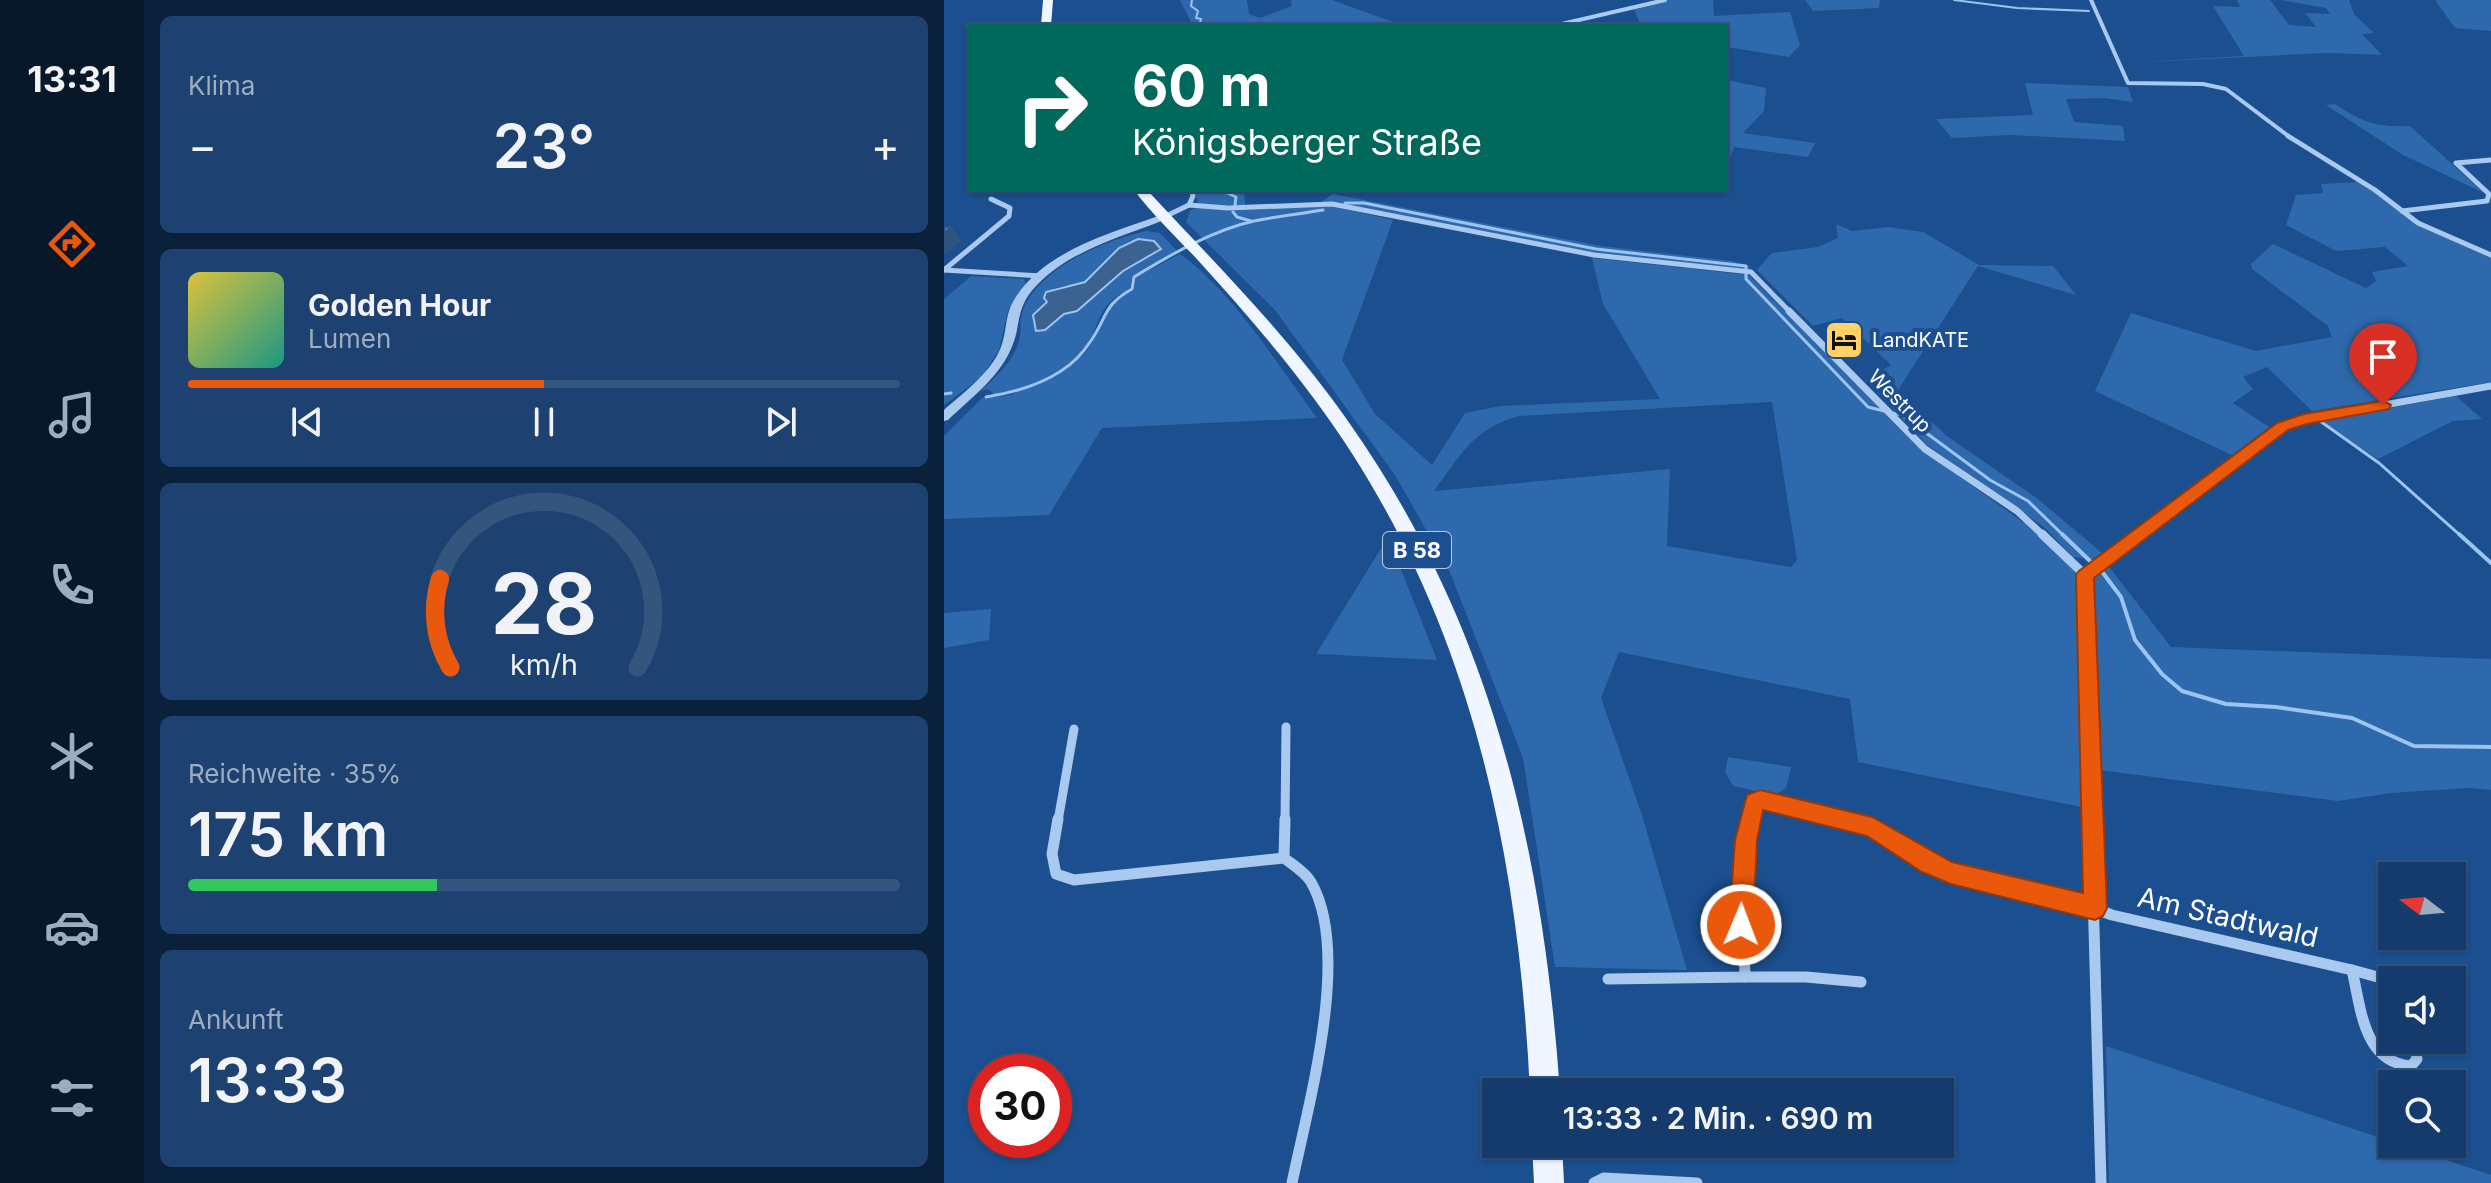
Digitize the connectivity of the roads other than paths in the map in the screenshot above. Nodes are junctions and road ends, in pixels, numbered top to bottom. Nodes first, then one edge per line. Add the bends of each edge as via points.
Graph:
1 (1048, 0) edge
2 (1665, 0) edge
3 (2091, 0) edge
4 (1046, 24) edge
5 (1562, 24) edge
6 (2491, 160) edge
7 (1142, 192) edge
8 (1192, 192) edge
9 (991, 199) dead end
10 (1189, 205) junction
11 (2402, 211) junction
12 (1164, 217) junction
13 (2491, 255) edge
14 (944, 270) edge
15 (1042, 276) junction
16 (2491, 386) edge
17 (944, 417) edge
18 (2085, 575) junction
19 (1286, 727) dead end
20 (1074, 729) dead end
21 (1284, 858) junction
22 (2095, 908) junction
23 (2352, 970) junction
24 (1745, 977) junction
25 (2378, 977) edge
26 (1608, 979) dead end
27 (1861, 982) dead end
28 (2378, 1054) edge
29 (2378, 1054) edge
30 (2416, 1054) edge
31 (1544, 1078) edge
32 (1548, 1158) edge
33 (1292, 1183) edge
34 (1549, 1183) edge
35 (1594, 1183) edge
36 (1697, 1183) edge
37 (2101, 1183) edge

1 - 4 main road
2 - 5 street
3 - 11 street via 2128,83 2226,89 2305,149
6 - 11 street via 2456,163 2489,194 2487,201
7 - 12 main road, B 58
8 - 10 street
9 - 14 street via 1010,208 1009,216
10 - 12 street, Westrup
10 - 18 street, Westrup via 1332,204 1594,255 1751,272 1925,449 2017,511
11 - 13 street
12 - 15 street via 1089,247
12 - 31 main road, B 58 via 1281,345 1345,429 1401,520 1459,644 1492,741 1525,890
14 - 15 street
15 - 17 street via 1015,305 1000,360
16 - 18 street via 2283,427
18 - 22 street
19 - 21 street
20 - 21 street via 1052,854 1056,874 1074,880
21 - 33 street via 1311,883 1322,906 1329,952 1326,998
22 - 23 street, Am Stadtwald
22 - 24 street, Am Stadtwald via 1951,873 1872,827 1760,800 1754,802 1746,840 1740,906
22 - 37 street
23 - 25 street, Am Stadtwald
23 - 28 street
24 - 26 street
24 - 27 street
29 - 30 street via 2384,1061 2411,1066
32 - 34 main road
35 - 36 street via 1604,1178

